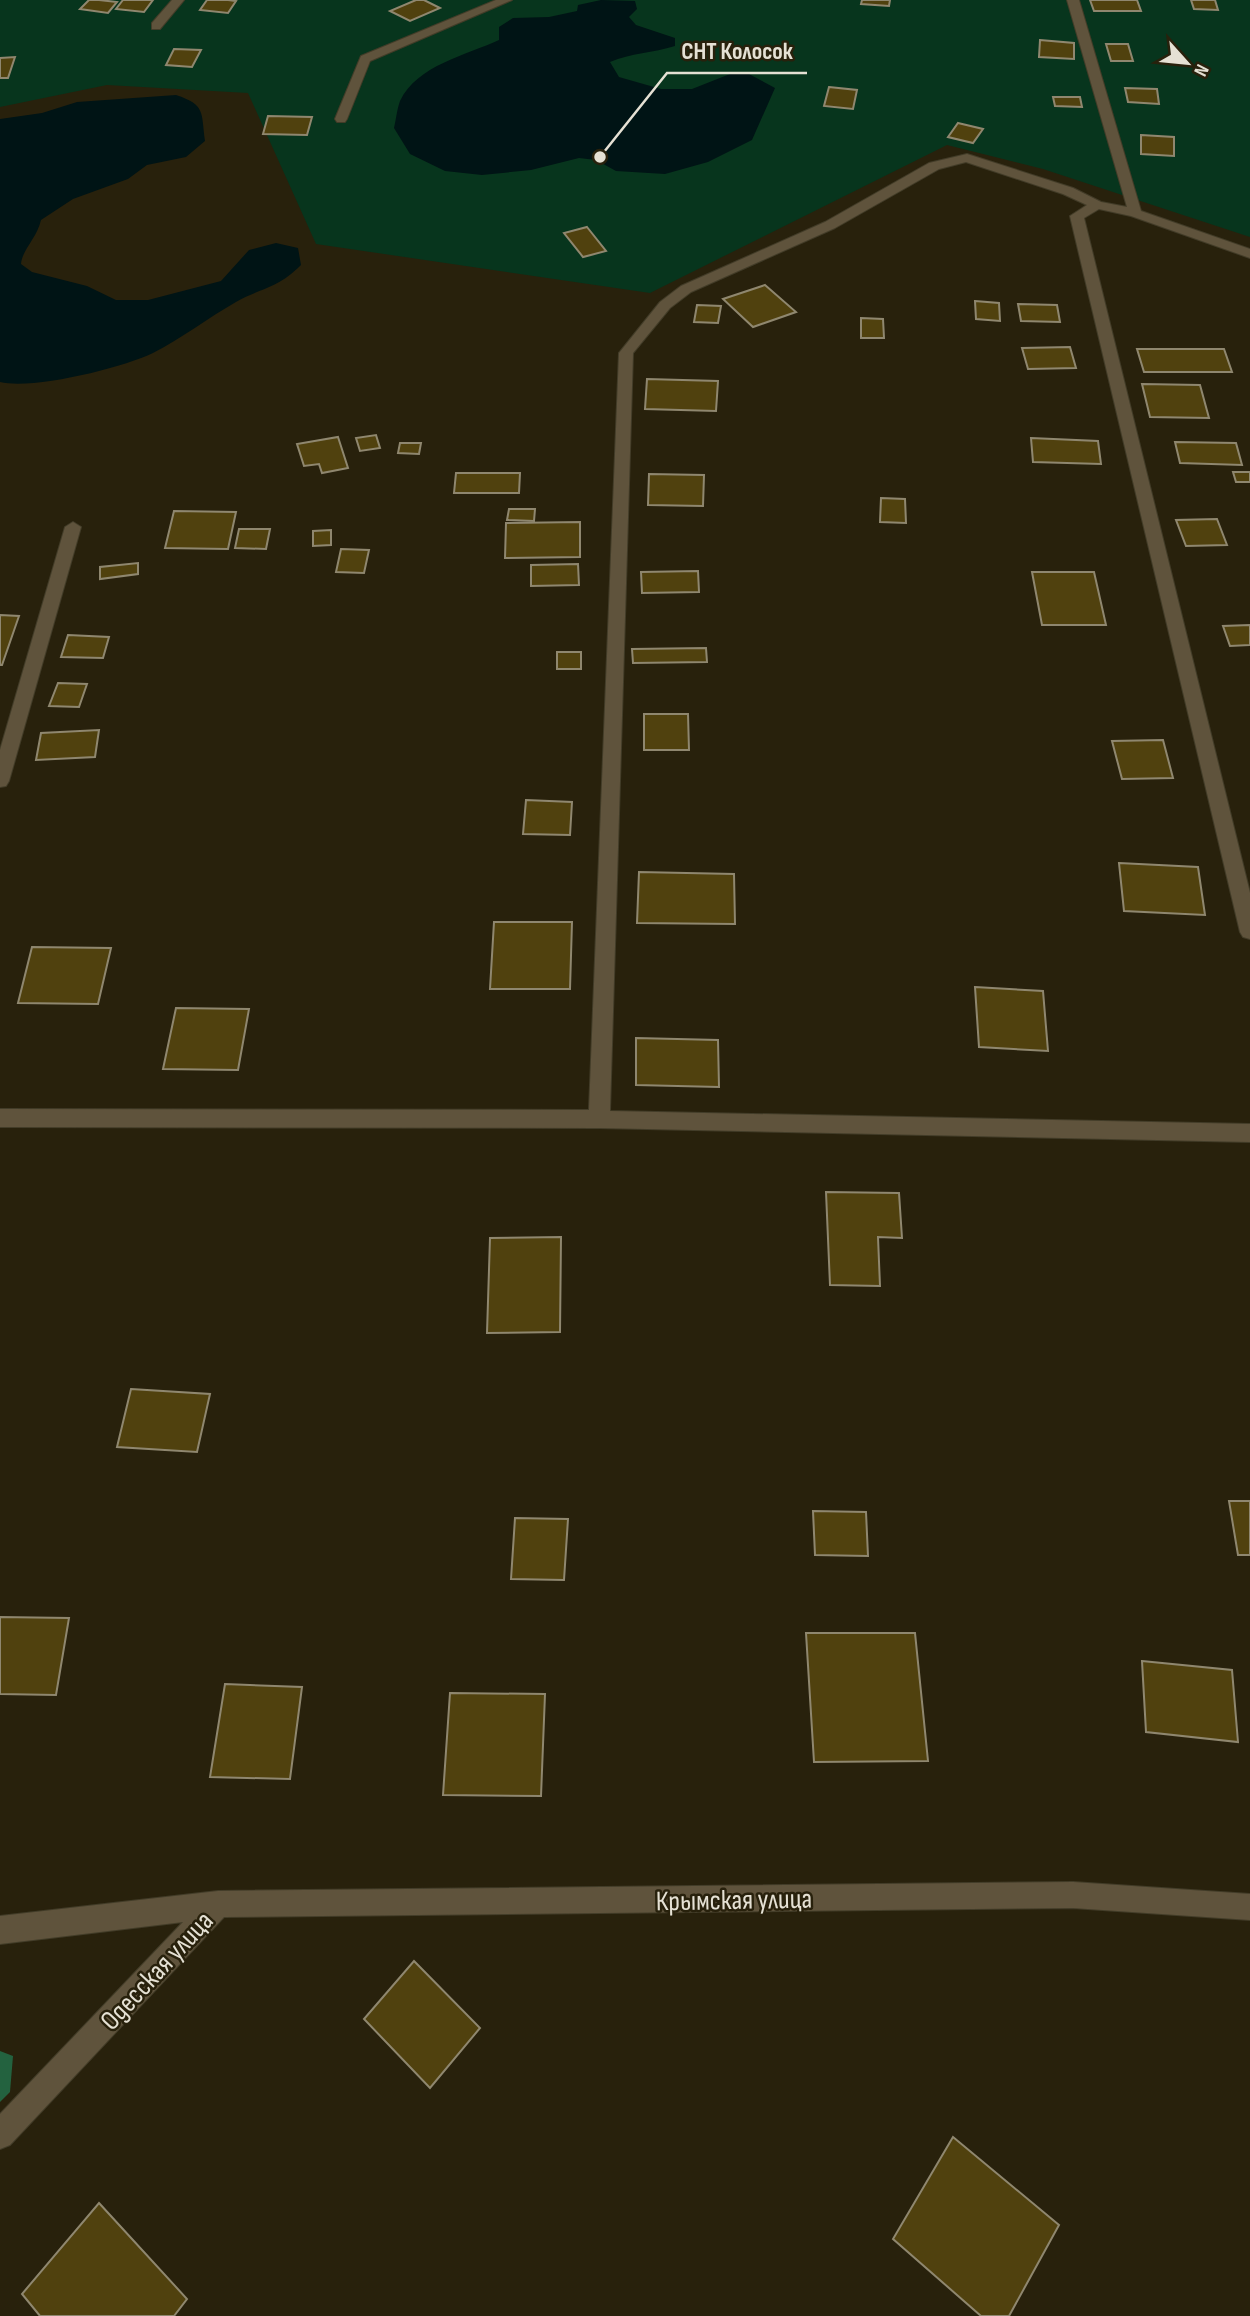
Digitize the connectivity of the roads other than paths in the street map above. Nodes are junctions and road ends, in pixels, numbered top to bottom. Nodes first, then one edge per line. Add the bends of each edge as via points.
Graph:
1 (178, 0) edge
2 (506, 0) edge
3 (1073, 0) edge
4 (156, 26) dead end
5 (341, 119) dead end
6 (1097, 205) junction
7 (1135, 213) junction
8 (1250, 254) edge
9 (73, 527) dead end
10 (0, 781) edge
11 (1250, 932) edge
12 (0, 1118) edge
13 (599, 1119) junction
14 (1250, 1133) edge
15 (218, 1904) junction
16 (1250, 1907) edge
17 (0, 1930) edge
18 (0, 2134) edge

1 - 4 street
2 - 5 street via 365,59
3 - 7 street
6 - 7 street
6 - 11 street via 1077,216
6 - 13 street via 967,158 934,166 830,225 686,289 665,305 626,353
7 - 8 street
9 - 10 street
12 - 13 street
13 - 14 street
15 - 16 street, Крымская улица via 1073,1895
15 - 17 street, Одесская улица
15 - 18 street, Одесская улица

